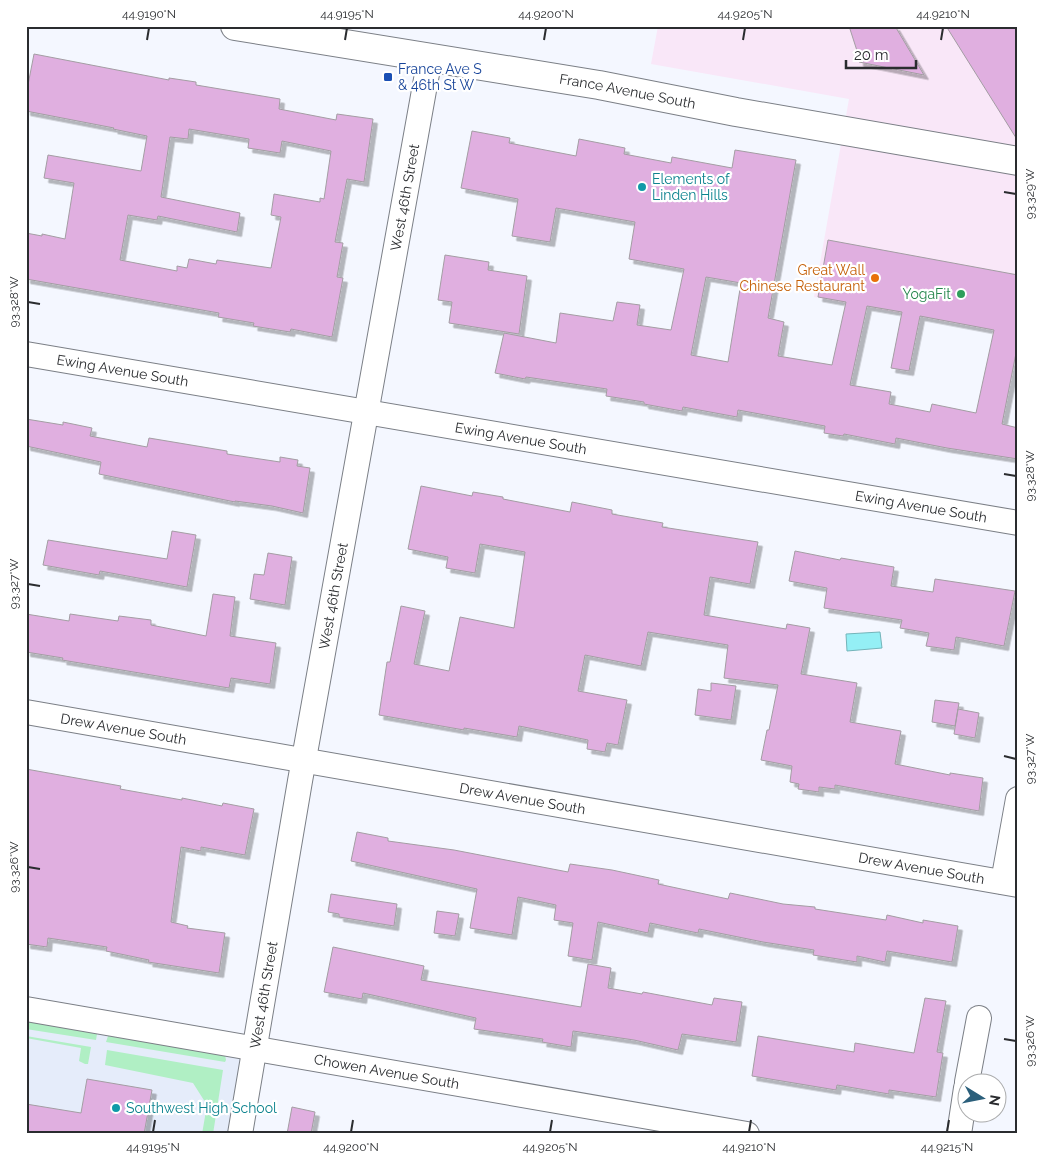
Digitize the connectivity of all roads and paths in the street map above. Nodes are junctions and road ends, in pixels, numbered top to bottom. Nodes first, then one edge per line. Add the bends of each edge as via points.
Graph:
1 (235, 26) edge
2 (430, 57) junction
3 (1018, 161) edge
4 (26, 354) edge
5 (367, 411) junction
6 (1018, 523) edge
7 (26, 712) edge
8 (304, 761) junction
9 (1018, 799) edge
10 (1011, 883) edge
11 (26, 1009) edge
12 (979, 1018) dead end
13 (255, 1048) junction
14 (970, 1072) edge
15 (240, 1134) edge
16 (747, 1134) edge

1 - 2 main road, France Avenue South
2 - 3 main road, France Avenue South
2 - 5 street, West 46th Street
4 - 5 street, Ewing Avenue South
5 - 6 street, Ewing Avenue South
5 - 8 street, West 46th Street
7 - 8 street, Drew Avenue South
8 - 10 street, Drew Avenue South
8 - 13 street, West 46th Street
9 - 10 street
11 - 13 street, Chowen Avenue South
12 - 14 street
13 - 15 street, West 46th Street
13 - 16 street, Chowen Avenue South

